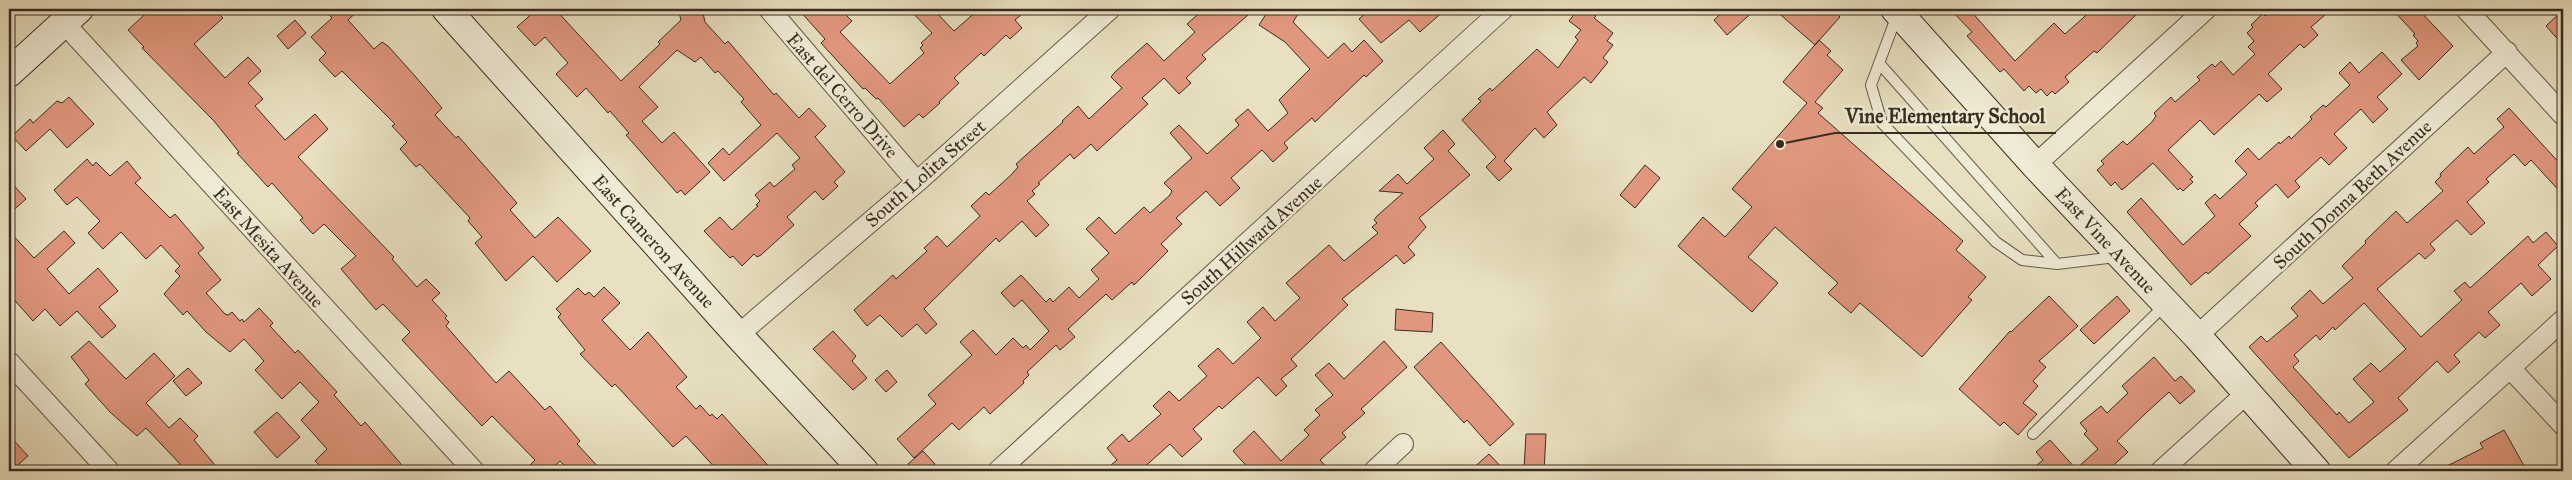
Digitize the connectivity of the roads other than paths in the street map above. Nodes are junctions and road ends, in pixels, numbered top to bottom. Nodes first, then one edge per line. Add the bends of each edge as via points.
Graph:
1 (446, 9) edge
2 (769, 9) edge
3 (1110, 9) edge
4 (1503, 9) edge
5 (2206, 9) edge
6 (2466, 9) edge
7 (1897, 10) edge
8 (71, 16) edge
9 (2507, 52) junction
10 (1879, 63) junction
11 (9, 73) edge
12 (2563, 114) edge
13 (2036, 165) junction
14 (917, 182) junction
15 (2122, 257) junction
16 (2057, 264) junction
17 (2166, 304) junction
18 (2563, 320) edge
19 (738, 335) junction
20 (2197, 336) junction
21 (9, 362) edge
22 (2510, 368) junction
23 (2247, 393) junction
24 (2563, 426) edge
25 (2033, 434) dead end
26 (1403, 444) dead end
27 (109, 471) edge
28 (474, 471) edge
29 (864, 471) edge
30 (998, 471) edge
31 (1374, 471) edge
32 (2161, 471) edge
33 (2316, 471) edge
34 (2396, 471) edge

1 - 19 street, East Cameron Avenue
2 - 14 street, East del Cerro Drive
3 - 14 street, South Lolita Street
4 - 30 street, South Hillward Avenue
5 - 13 street
6 - 9 street
7 - 10 lane
7 - 13 street, East Vine Avenue
8 - 11 street
8 - 28 street, East Mesita Avenue
9 - 12 street
9 - 20 street, South Donna Beth Avenue
10 - 16 lane
10 - 16 lane via 1871,85 1882,123 1996,242 2022,260
13 - 15 street, East Vine Avenue
14 - 19 street, South Lolita Street
15 - 16 lane
15 - 17 street, East Vine Avenue
17 - 20 street, East Vine Avenue
17 - 25 lane
18 - 22 street
19 - 29 street, East Cameron Avenue
20 - 23 street, East Vine Avenue
21 - 27 street
22 - 24 street
22 - 34 street
23 - 32 street
23 - 33 street, East Vine Avenue
26 - 31 street

